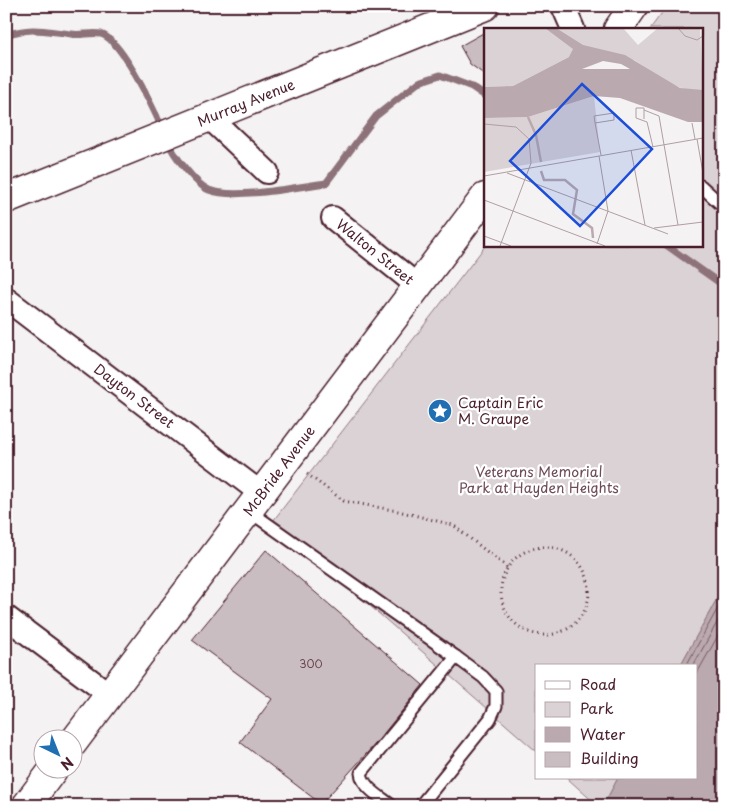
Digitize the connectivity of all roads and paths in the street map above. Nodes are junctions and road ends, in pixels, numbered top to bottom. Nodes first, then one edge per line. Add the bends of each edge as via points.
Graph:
1 (485, 6) edge
2 (563, 6) edge
3 (634, 6) edge
4 (573, 28) edge
5 (619, 28) edge
6 (210, 118) junction
7 (267, 172) dead end
8 (702, 187) edge
9 (484, 198) edge
10 (6, 199) edge
11 (724, 207) edge
12 (333, 218) dead end
13 (418, 286) junction
14 (6, 299) edge
15 (288, 459) junction
16 (256, 502) junction
17 (508, 568) junction
18 (6, 617) edge
19 (456, 657) junction
20 (110, 695) junction
21 (82, 731) edge
22 (46, 780) edge
23 (26, 806) edge
24 (392, 806) edge
25 (420, 806) edge

1 - 6 main road, Murray Avenue
2 - 4 street
3 - 5 main road
6 - 7 street
6 - 10 main road, Murray Avenue
8 - 11 lane
9 - 13 main road, McBride Avenue
12 - 13 street, Walton Street
13 - 15 main road, McBride Avenue
14 - 16 street, Dayton Street
15 - 16 main road, McBride Avenue
15 - 17 path via 344,502 453,525
16 - 19 lane
16 - 20 main road, McBride Avenue
17 - 17 path via 501,591 503,606 521,629 551,636 570,628 580,618 589,597 588,582 579,563 567,553 547,547 532,549 518,556
18 - 20 street
19 - 24 lane via 361,773 368,787
19 - 25 lane via 484,677 496,691 496,706 490,719
20 - 21 main road, McBride Avenue
22 - 23 main road

